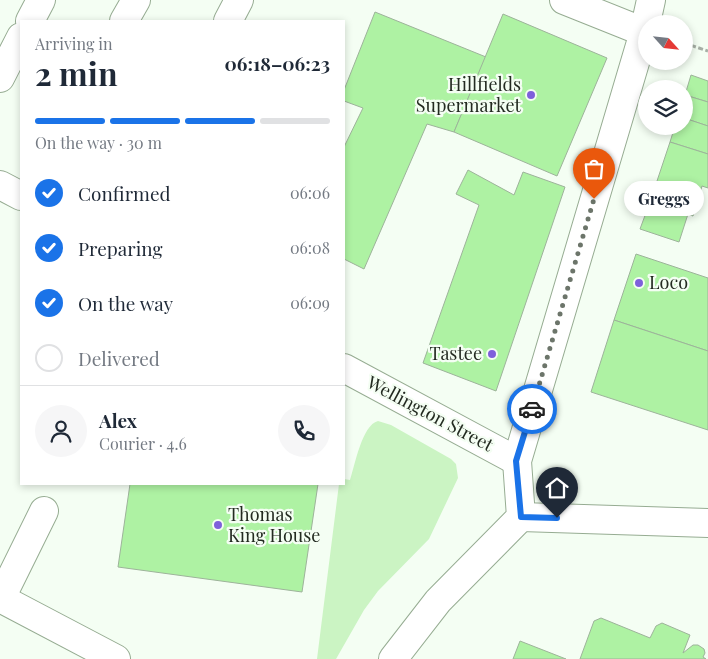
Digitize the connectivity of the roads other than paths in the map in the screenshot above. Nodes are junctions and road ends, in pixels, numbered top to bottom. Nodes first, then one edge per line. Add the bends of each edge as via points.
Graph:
1 (40, 0) edge
2 (136, 0) edge
3 (239, 0) edge
4 (564, 0) edge
5 (651, 0) edge
6 (648, 15) edge
7 (30, 20) edge
8 (125, 20) edge
9 (229, 20) edge
10 (638, 30) edge
11 (20, 39) edge
12 (638, 52) edge
13 (0, 78) edge
14 (0, 185) edge
15 (20, 195) edge
16 (345, 369) edge
17 (516, 461) junction
18 (44, 511) dead end
19 (521, 517) junction
20 (708, 523) edge
21 (0, 598) edge
22 (116, 659) edge
23 (393, 659) edge

1 - 7 street
2 - 8 street
3 - 9 street
4 - 10 street
5 - 6 street
11 - 13 street
12 - 17 street
14 - 15 street
16 - 17 street, Wellington Street
17 - 19 street
18 - 21 street
19 - 20 street
19 - 23 street via 438,601
21 - 22 street

